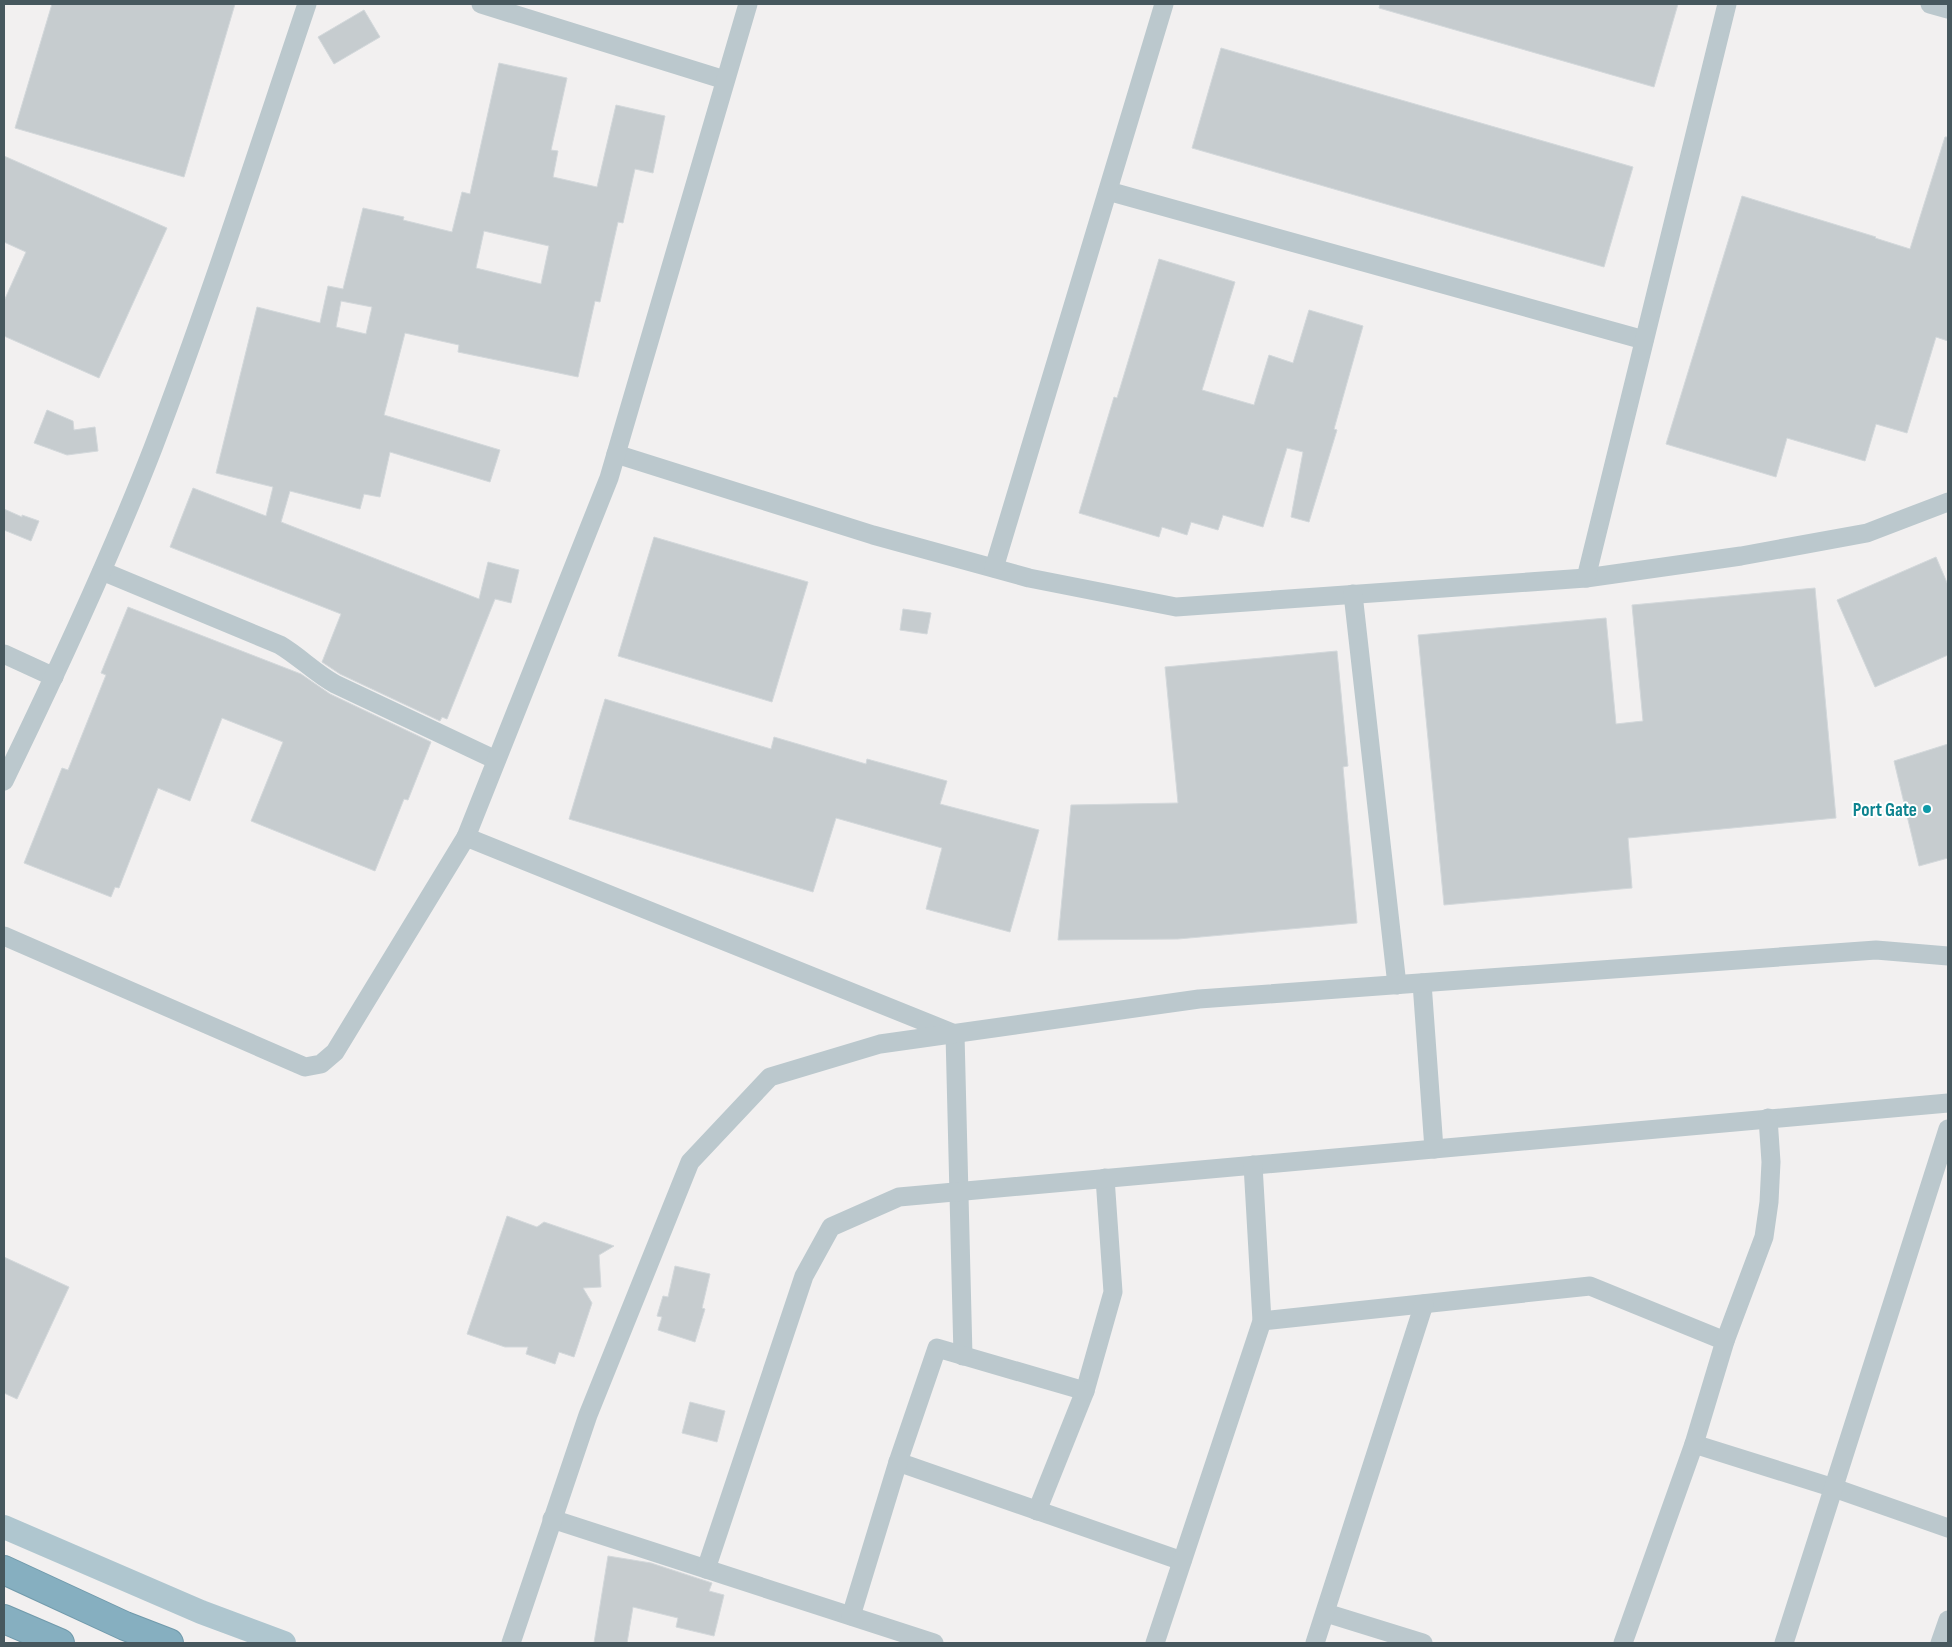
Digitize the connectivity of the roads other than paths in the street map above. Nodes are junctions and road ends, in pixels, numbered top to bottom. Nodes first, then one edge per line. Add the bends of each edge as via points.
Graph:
1 (307, 4) edge
2 (481, 4) edge
3 (748, 4) edge
4 (1164, 4) edge
5 (1727, 4) edge
6 (1930, 4) edge
7 (1948, 9) edge
8 (725, 80) junction
9 (1108, 191) junction
10 (1644, 340) junction
11 (616, 454) junction
12 (1948, 502) edge
13 (994, 568) junction
14 (102, 571) junction
15 (1586, 578) junction
16 (1353, 594) junction
17 (4, 654) edge
18 (54, 677) junction
19 (496, 760) junction
20 (4, 781) edge
21 (466, 837) junction
22 (4, 936) edge
23 (1948, 956) edge
24 (1422, 983) junction
25 (1397, 985) junction
26 (955, 1034) junction
27 (1948, 1103) edge
28 (1768, 1118) junction
29 (1948, 1130) edge
30 (1434, 1149) junction
31 (1253, 1165) junction
32 (1106, 1178) junction
33 (959, 1192) junction
34 (1424, 1304) junction
35 (1262, 1321) junction
36 (1725, 1341) junction
37 (963, 1356) junction
38 (1085, 1391) junction
39 (1694, 1444) junction
40 (898, 1462) junction
41 (1834, 1488) junction
42 (1038, 1511) junction
43 (552, 1519) junction
44 (4, 1527) edge
45 (1948, 1528) edge
46 (4, 1556) edge
47 (1182, 1561) junction
48 (706, 1569) junction
49 (4, 1570) edge
50 (1326, 1613) junction
51 (851, 1616) junction
52 (4, 1619) edge
53 (1948, 1620) edge
54 (125, 1626) junction
55 (4, 1628) edge
56 (46, 1643) edge
57 (60, 1643) edge
58 (169, 1643) edge
59 (284, 1643) edge
60 (511, 1643) edge
61 (934, 1643) edge
62 (1155, 1643) edge
63 (1315, 1643) edge
64 (1423, 1643) edge
65 (1623, 1643) edge
66 (1784, 1643) edge
67 (1940, 1643) edge

1 - 14 street via 187,355
2 - 8 street
3 - 8 street
4 - 9 street
5 - 10 street
6 - 7 street
8 - 11 street
9 - 10 street
9 - 13 street
10 - 15 street
11 - 13 street via 873,536
11 - 19 street
12 - 15 street via 1866,533 1741,556
13 - 16 street via 1176,607
14 - 18 street
14 - 19 street via 280,645 335,684
15 - 16 street
16 - 25 street
17 - 18 street
18 - 20 street
19 - 21 street
21 - 22 street via 335,1052 321,1064 305,1067
21 - 26 street
23 - 24 street via 1876,950
24 - 25 street
24 - 30 street
25 - 26 street via 1199,1000
26 - 33 street
26 - 43 street via 880,1044 770,1077 690,1162 588,1415
27 - 28 street
28 - 30 street
28 - 36 street via 1769,1202 1764,1237
29 - 41 street
30 - 31 street
31 - 32 street
31 - 35 street
32 - 33 street
32 - 38 street via 1114,1292
33 - 37 street
33 - 48 street via 898,1197 831,1227 804,1276
34 - 35 street
34 - 36 street via 1590,1286
34 - 50 street
35 - 47 street
36 - 39 street
37 - 38 street
37 - 40 street via 937,1348
38 - 42 street
39 - 41 street
39 - 65 street
40 - 42 street
40 - 51 street
41 - 45 street
41 - 66 street
42 - 47 street
43 - 48 street
43 - 60 street
44 - 59 main road via 201,1612
46 - 54 main road
47 - 62 street
48 - 51 street
49 - 54 highway
50 - 63 street
50 - 64 street
51 - 61 street
52 - 57 highway
53 - 67 street
54 - 58 highway
55 - 56 main road

